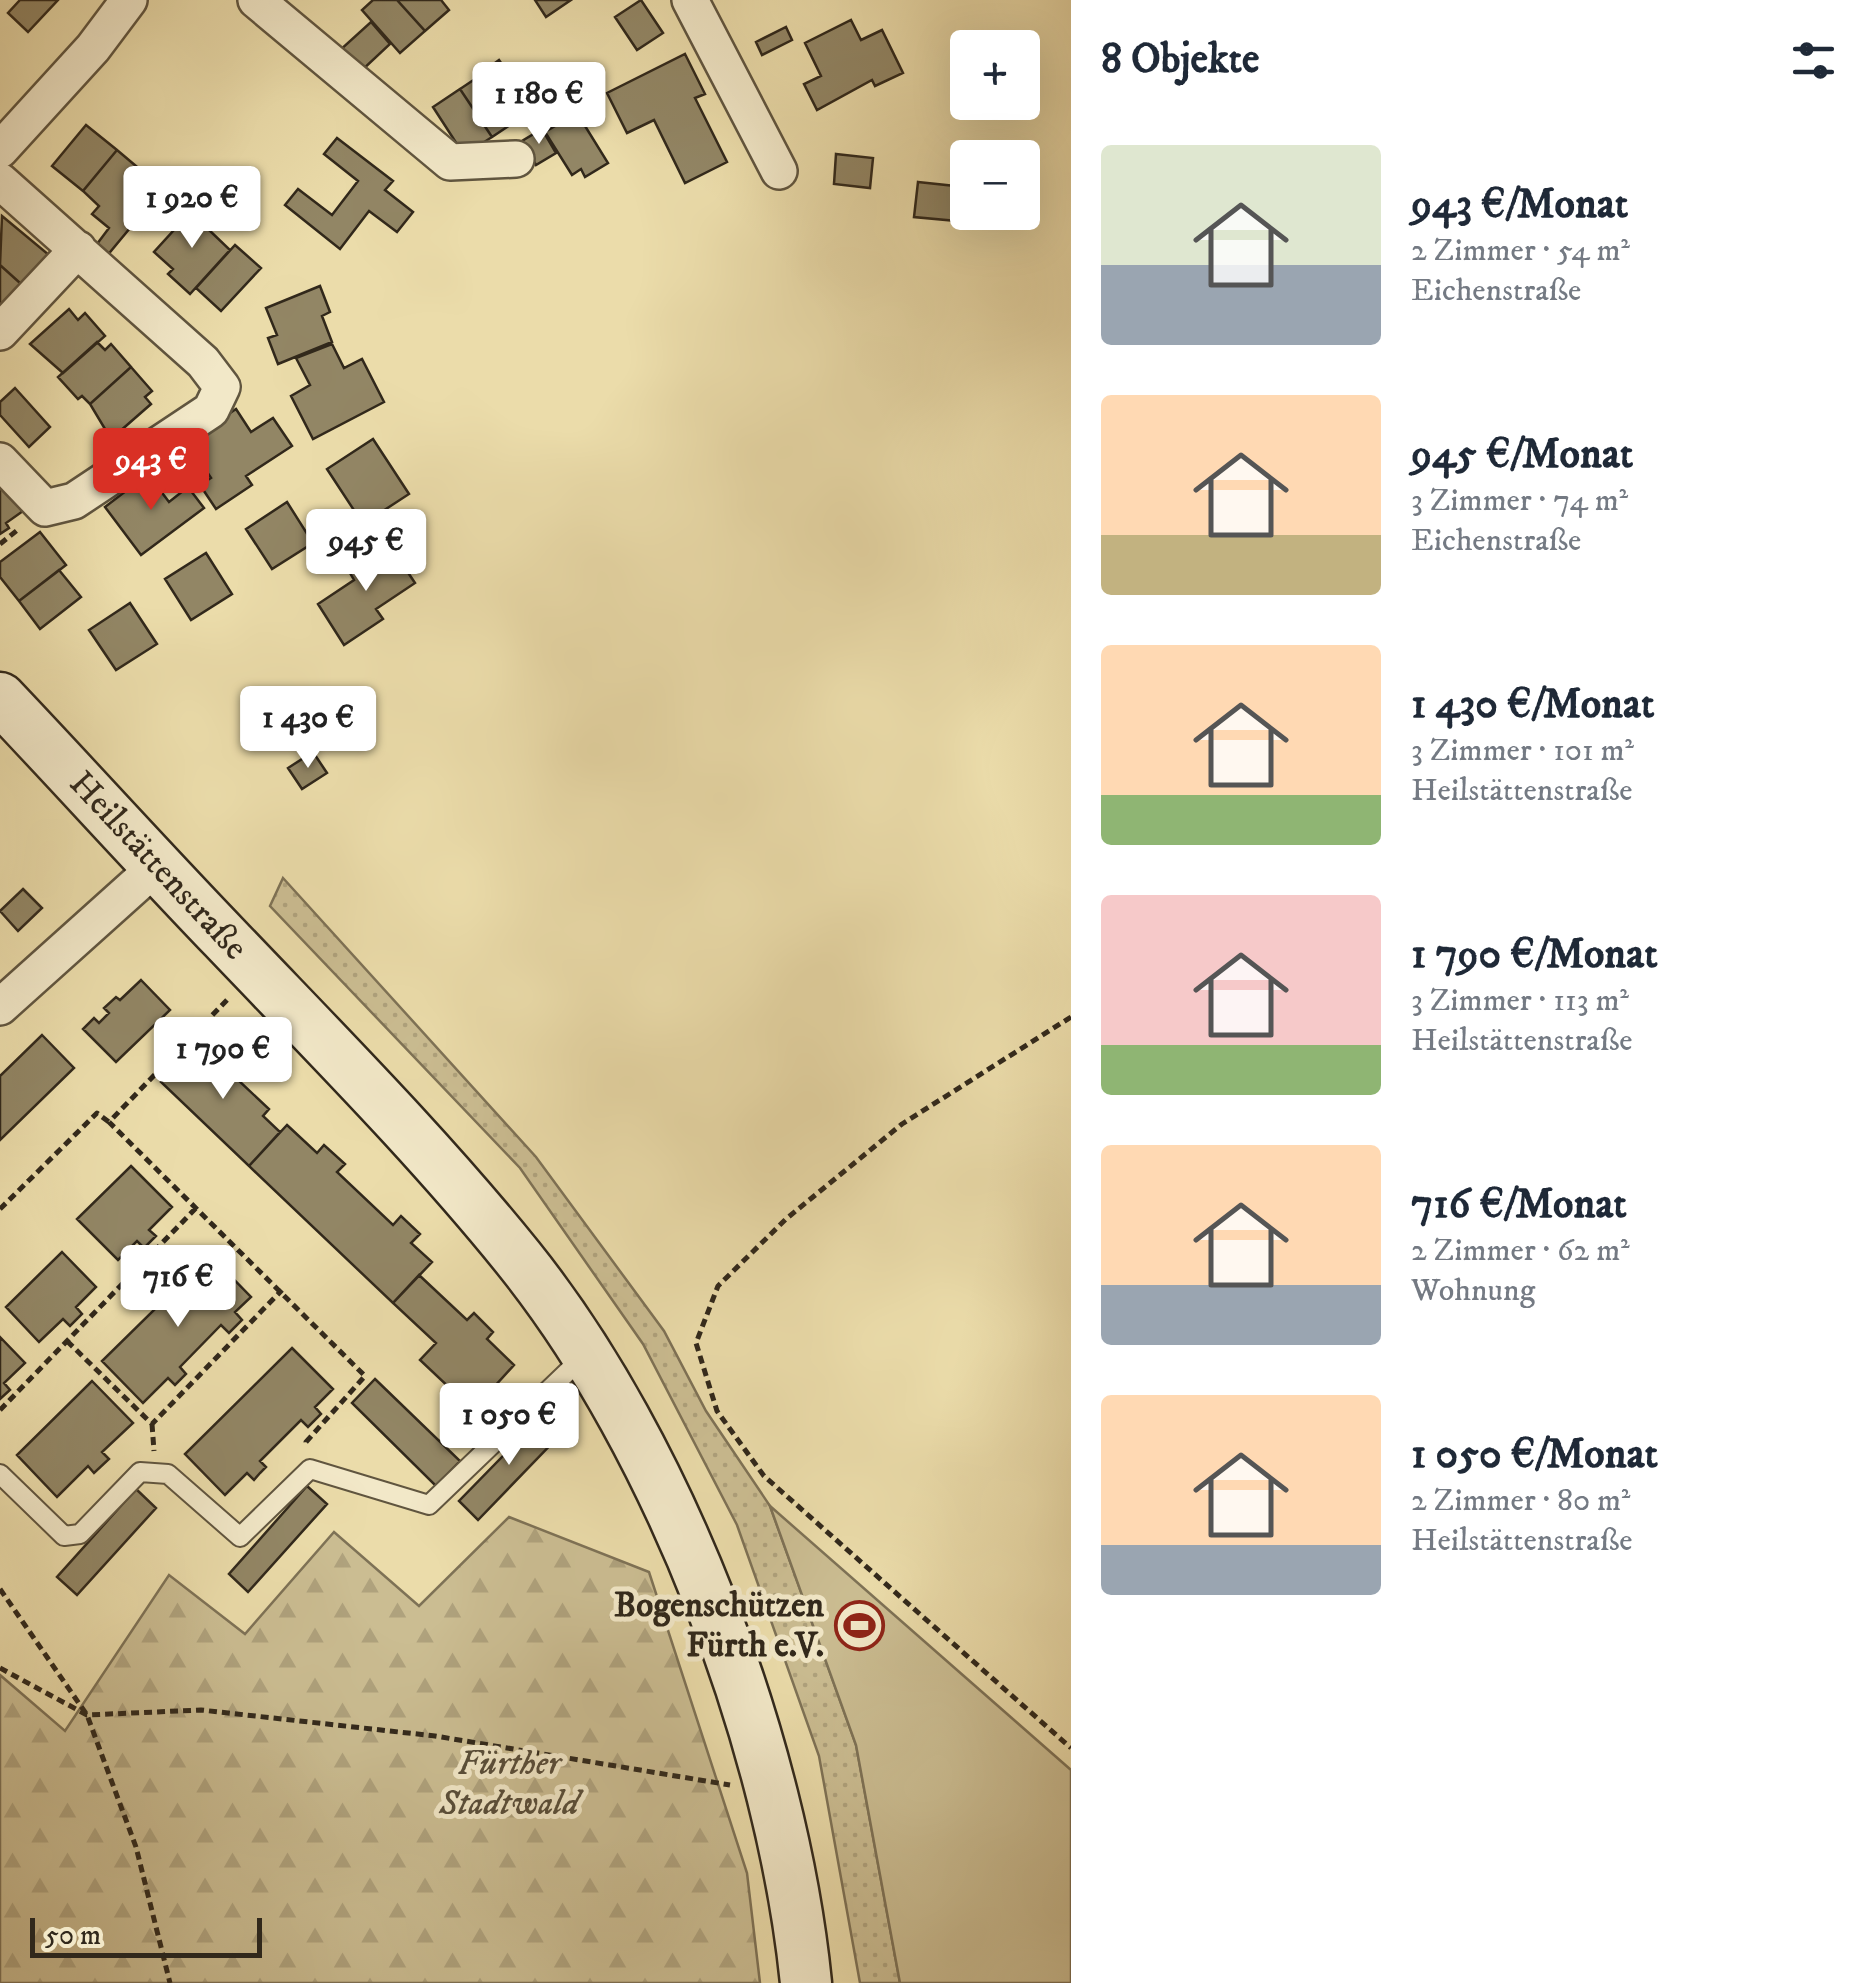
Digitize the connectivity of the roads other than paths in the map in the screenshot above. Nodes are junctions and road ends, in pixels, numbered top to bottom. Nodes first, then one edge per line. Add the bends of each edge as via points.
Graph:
1 (256, 0) edge
2 (690, 0) edge
3 (120, 3) edge
4 (0, 150) edge
5 (516, 159) dead end
6 (779, 171) dead end
7 (0, 181) edge
8 (78, 250) junction
9 (0, 332) edge
10 (0, 461) edge
11 (0, 698) edge
12 (158, 866) junction
13 (0, 1008) edge
14 (585, 1355) junction
15 (0, 1474) edge
16 (806, 1983) edge

1 - 5 street via 450,162
2 - 6 street
3 - 4 street via 93,48
7 - 8 street
8 - 9 street
8 - 10 street via 215,374 219,400 74,500 45,508
11 - 12 street, Heilstättenstraße
12 - 13 street
12 - 14 street, Heilstättenstraße via 520,1260
14 - 15 lane via 430,1505 310,1470 240,1537 168,1474 140,1472 80,1534 64,1536
14 - 16 street, Heilstättenstraße via 661,1493 718,1624 771,1792

